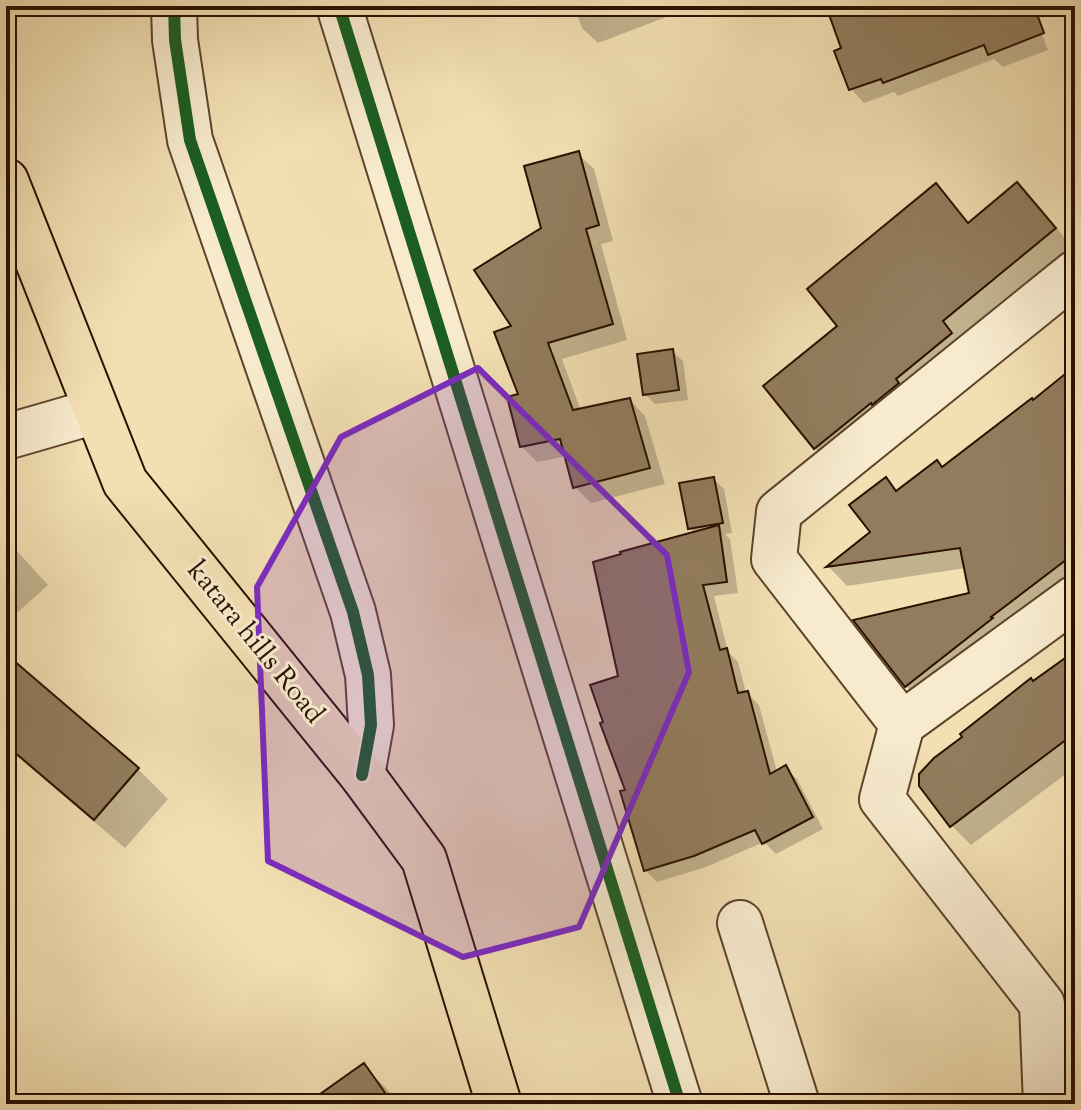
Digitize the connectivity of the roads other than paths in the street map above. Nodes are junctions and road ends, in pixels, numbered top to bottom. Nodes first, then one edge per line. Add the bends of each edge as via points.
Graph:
1 (174, 6) edge
2 (339, 6) edge
3 (6, 181) edge
4 (1075, 273) edge
5 (96, 411) junction
6 (6, 437) edge
7 (1075, 598) edge
8 (902, 724) junction
9 (362, 775) junction
10 (740, 923) dead end
11 (1059, 1005) edge
12 (499, 1104) edge
13 (680, 1104) edge
14 (797, 1104) edge
15 (1046, 1104) edge

1 - 9 street via 190,140 359,637 371,725
2 - 13 street
3 - 5 main road, katara hills Road
4 - 8 street via 779,512 774,559
5 - 6 street
5 - 9 main road, katara hills Road via 125,482
7 - 8 street
8 - 11 street via 882,799
9 - 12 main road, katara hills Road via 424,859
10 - 14 street
11 - 15 street

